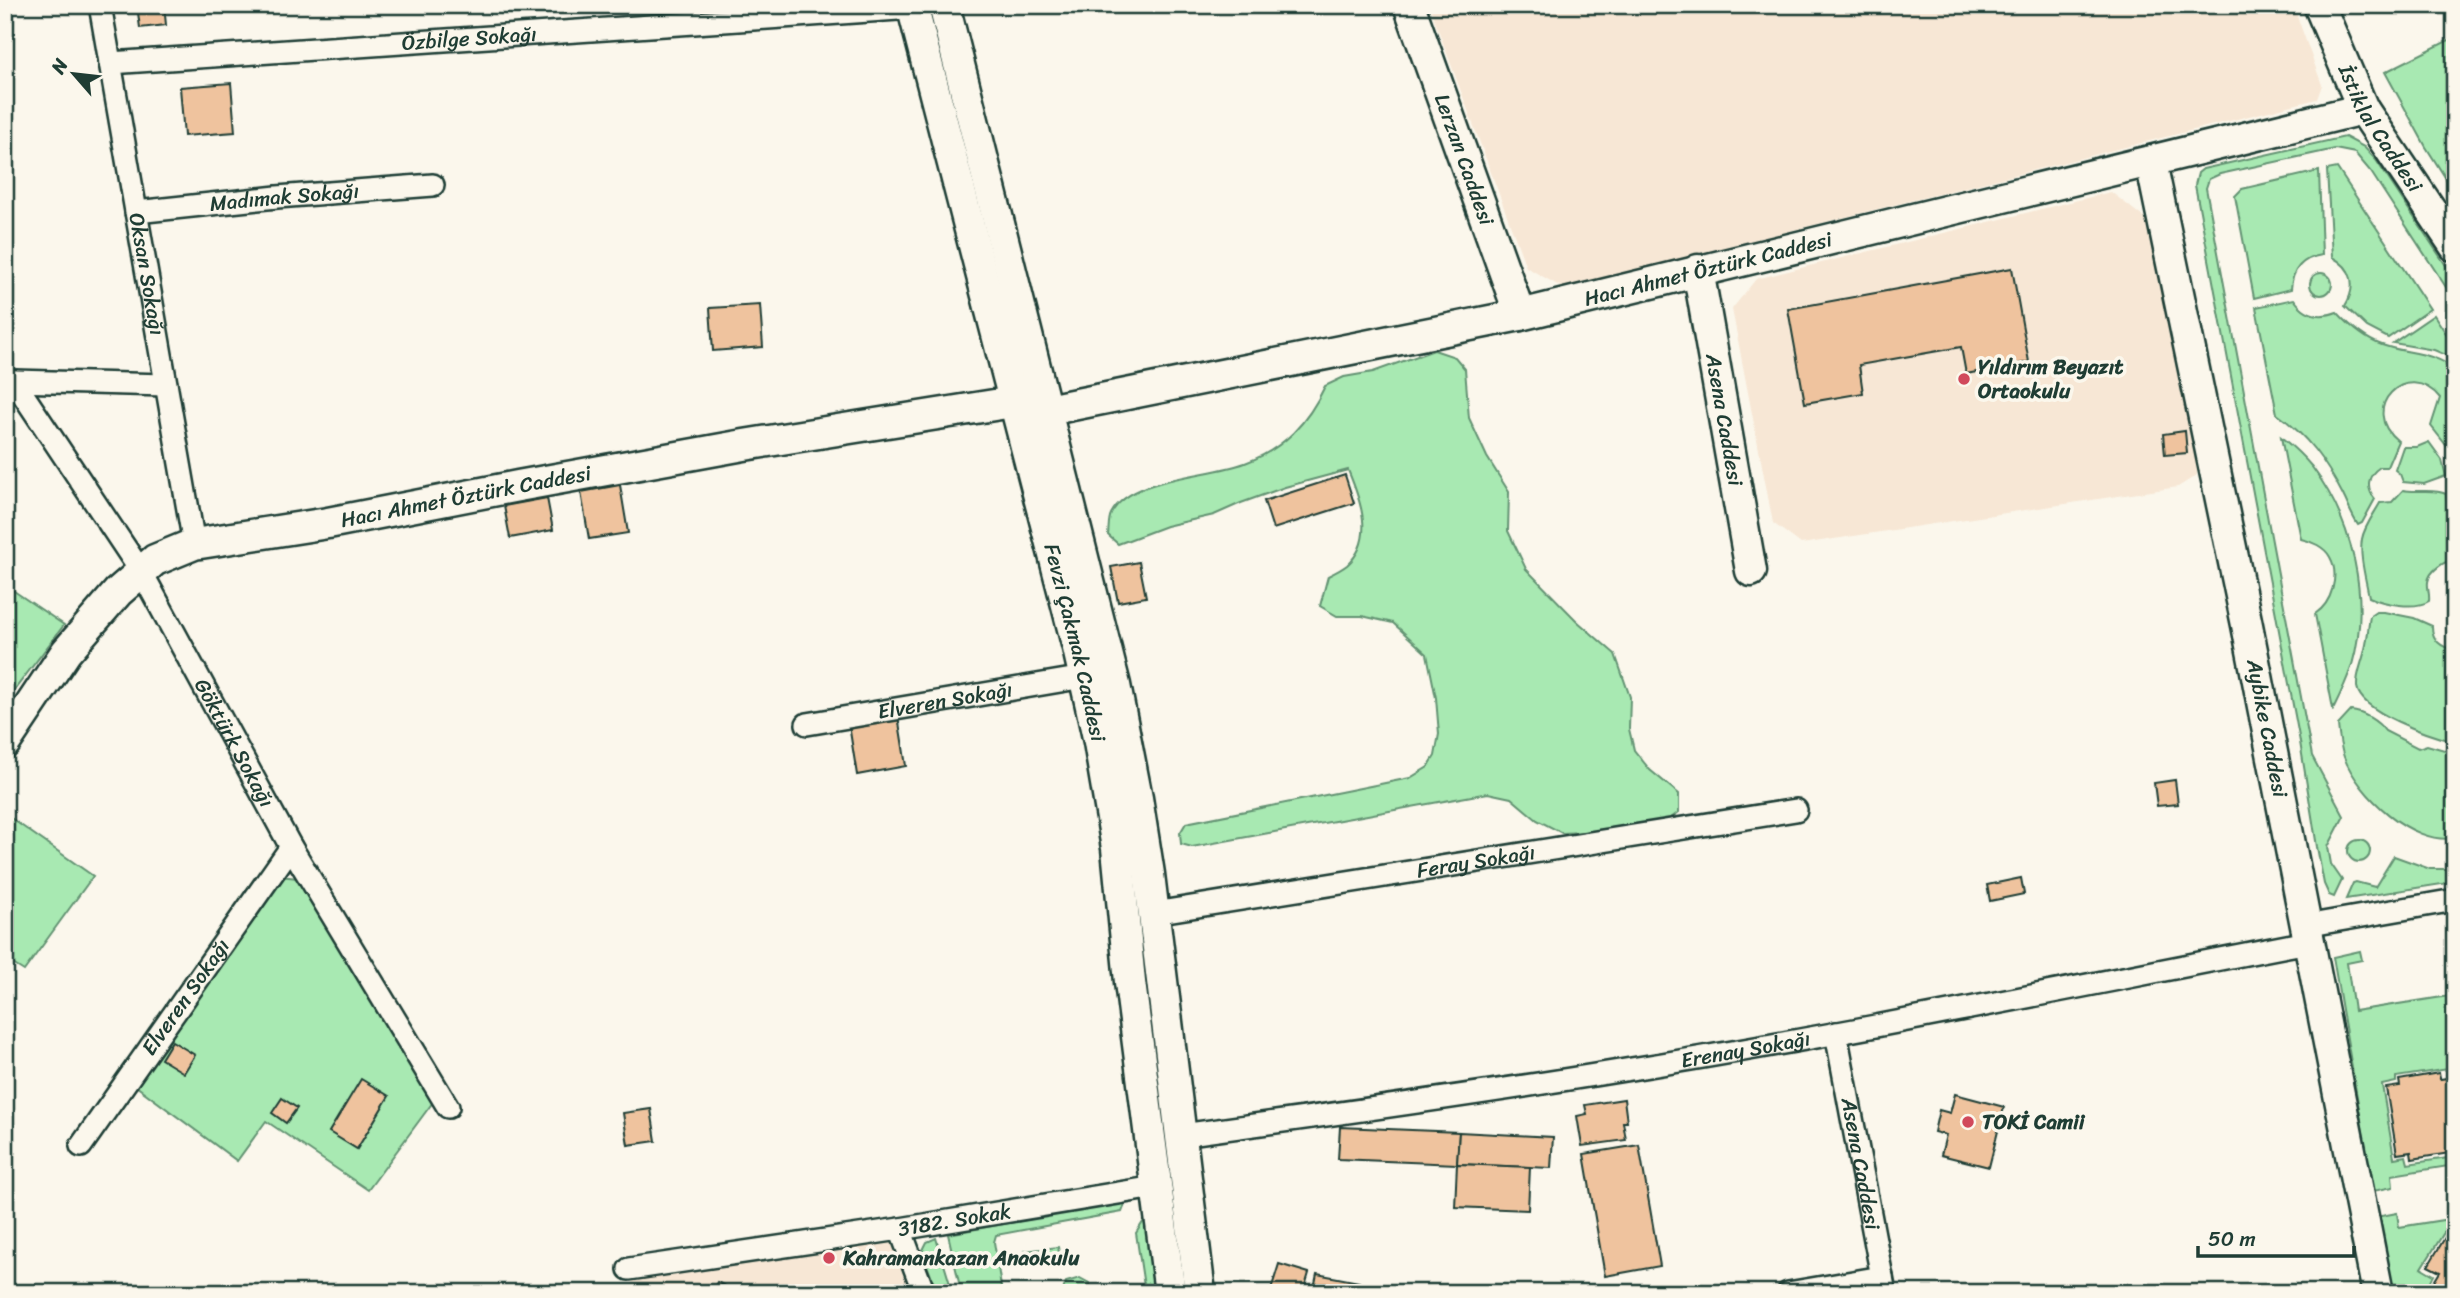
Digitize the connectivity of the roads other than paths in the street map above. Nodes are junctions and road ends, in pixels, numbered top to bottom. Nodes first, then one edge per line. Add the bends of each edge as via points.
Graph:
1 (100, 5) edge
2 (944, 5) edge
3 (1409, 5) edge
4 (2319, 5) edge
5 (913, 7) edge
6 (110, 63) junction
7 (2363, 109) junction
8 (2151, 162) junction
9 (433, 185) dead end
10 (136, 212) junction
11 (2455, 246) edge
12 (1698, 270) junction
13 (1520, 315) junction
14 (9, 382) edge
15 (166, 385) junction
16 (1013, 401) junction
17 (1046, 410) junction
18 (194, 544) junction
19 (1751, 570) dead end
20 (142, 573) junction
21 (1084, 677) junction
22 (807, 724) dead end
23 (5, 743) edge
24 (1796, 810) dead end
25 (291, 847) junction
26 (2455, 900) edge
27 (1154, 913) junction
28 (2306, 934) junction
29 (1836, 1033) junction
30 (447, 1107) dead end
31 (1182, 1135) junction
32 (80, 1146) dead end
33 (1155, 1187) junction
34 (900, 1229) junction
35 (629, 1269) dead end
36 (1883, 1285) edge
37 (924, 1293) edge
38 (1170, 1293) edge
39 (1200, 1293) edge
40 (1788, 1293) edge
41 (2378, 1293) edge

1 - 6 street, Oksan Sokağı
2 - 17 street, Fevzi Çakmak Caddesi
3 - 13 street, Lerzan Caddesi
4 - 7 street, İstiklal Caddesi
5 - 6 street, Özbilge Sokağı
5 - 16 street, Fevzi Çakmak Caddesi
6 - 10 street, Oksan Sokağı
7 - 8 street, Hacı Ahmet Öztürk Caddesi
7 - 11 street, İstiklal Caddesi
8 - 12 street, Hacı Ahmet Öztürk Caddesi
8 - 28 street, Aybike Caddesi
9 - 10 street, Madımak Sokağı
10 - 15 street, Oksan Sokağı
12 - 13 street, Hacı Ahmet Öztürk Caddesi
12 - 19 street, Asena Caddesi
13 - 17 street, Hacı Ahmet Öztürk Caddesi
14 - 15 street
14 - 20 street, Göktürk Sokağı
15 - 18 street, Oksan Sokağı
16 - 18 street, Hacı Ahmet Öztürk Caddesi
16 - 21 street, Fevzi Çakmak Caddesi
17 - 27 street, Fevzi Çakmak Caddesi via 1115,685
18 - 20 street, Hacı Ahmet Öztürk Caddesi via 155,560
20 - 23 street, Hacı Ahmet Öztürk Caddesi via 118,592 66,652
20 - 25 street, Göktürk Sokağı
21 - 22 street, Elveren Sokağı
21 - 33 street, Fevzi Çakmak Caddesi via 1117,848
24 - 27 street, Feray Sokağı
25 - 30 street, Göktürk Sokağı
25 - 32 street, Elveren Sokağı
26 - 28 street, Erenay Sokağı
27 - 31 street, Fevzi Çakmak Caddesi
28 - 29 street, Erenay Sokağı
28 - 41 street, Aybike Caddesi
29 - 31 street, Erenay Sokağı via 1467,1096
29 - 36 street, Asena Caddesi
31 - 39 street, Fevzi Çakmak Caddesi
33 - 34 street, 3182. Sokak
33 - 38 street, Fevzi Çakmak Caddesi
34 - 35 street, 3182. Sokak
34 - 37 street
36 - 40 street

